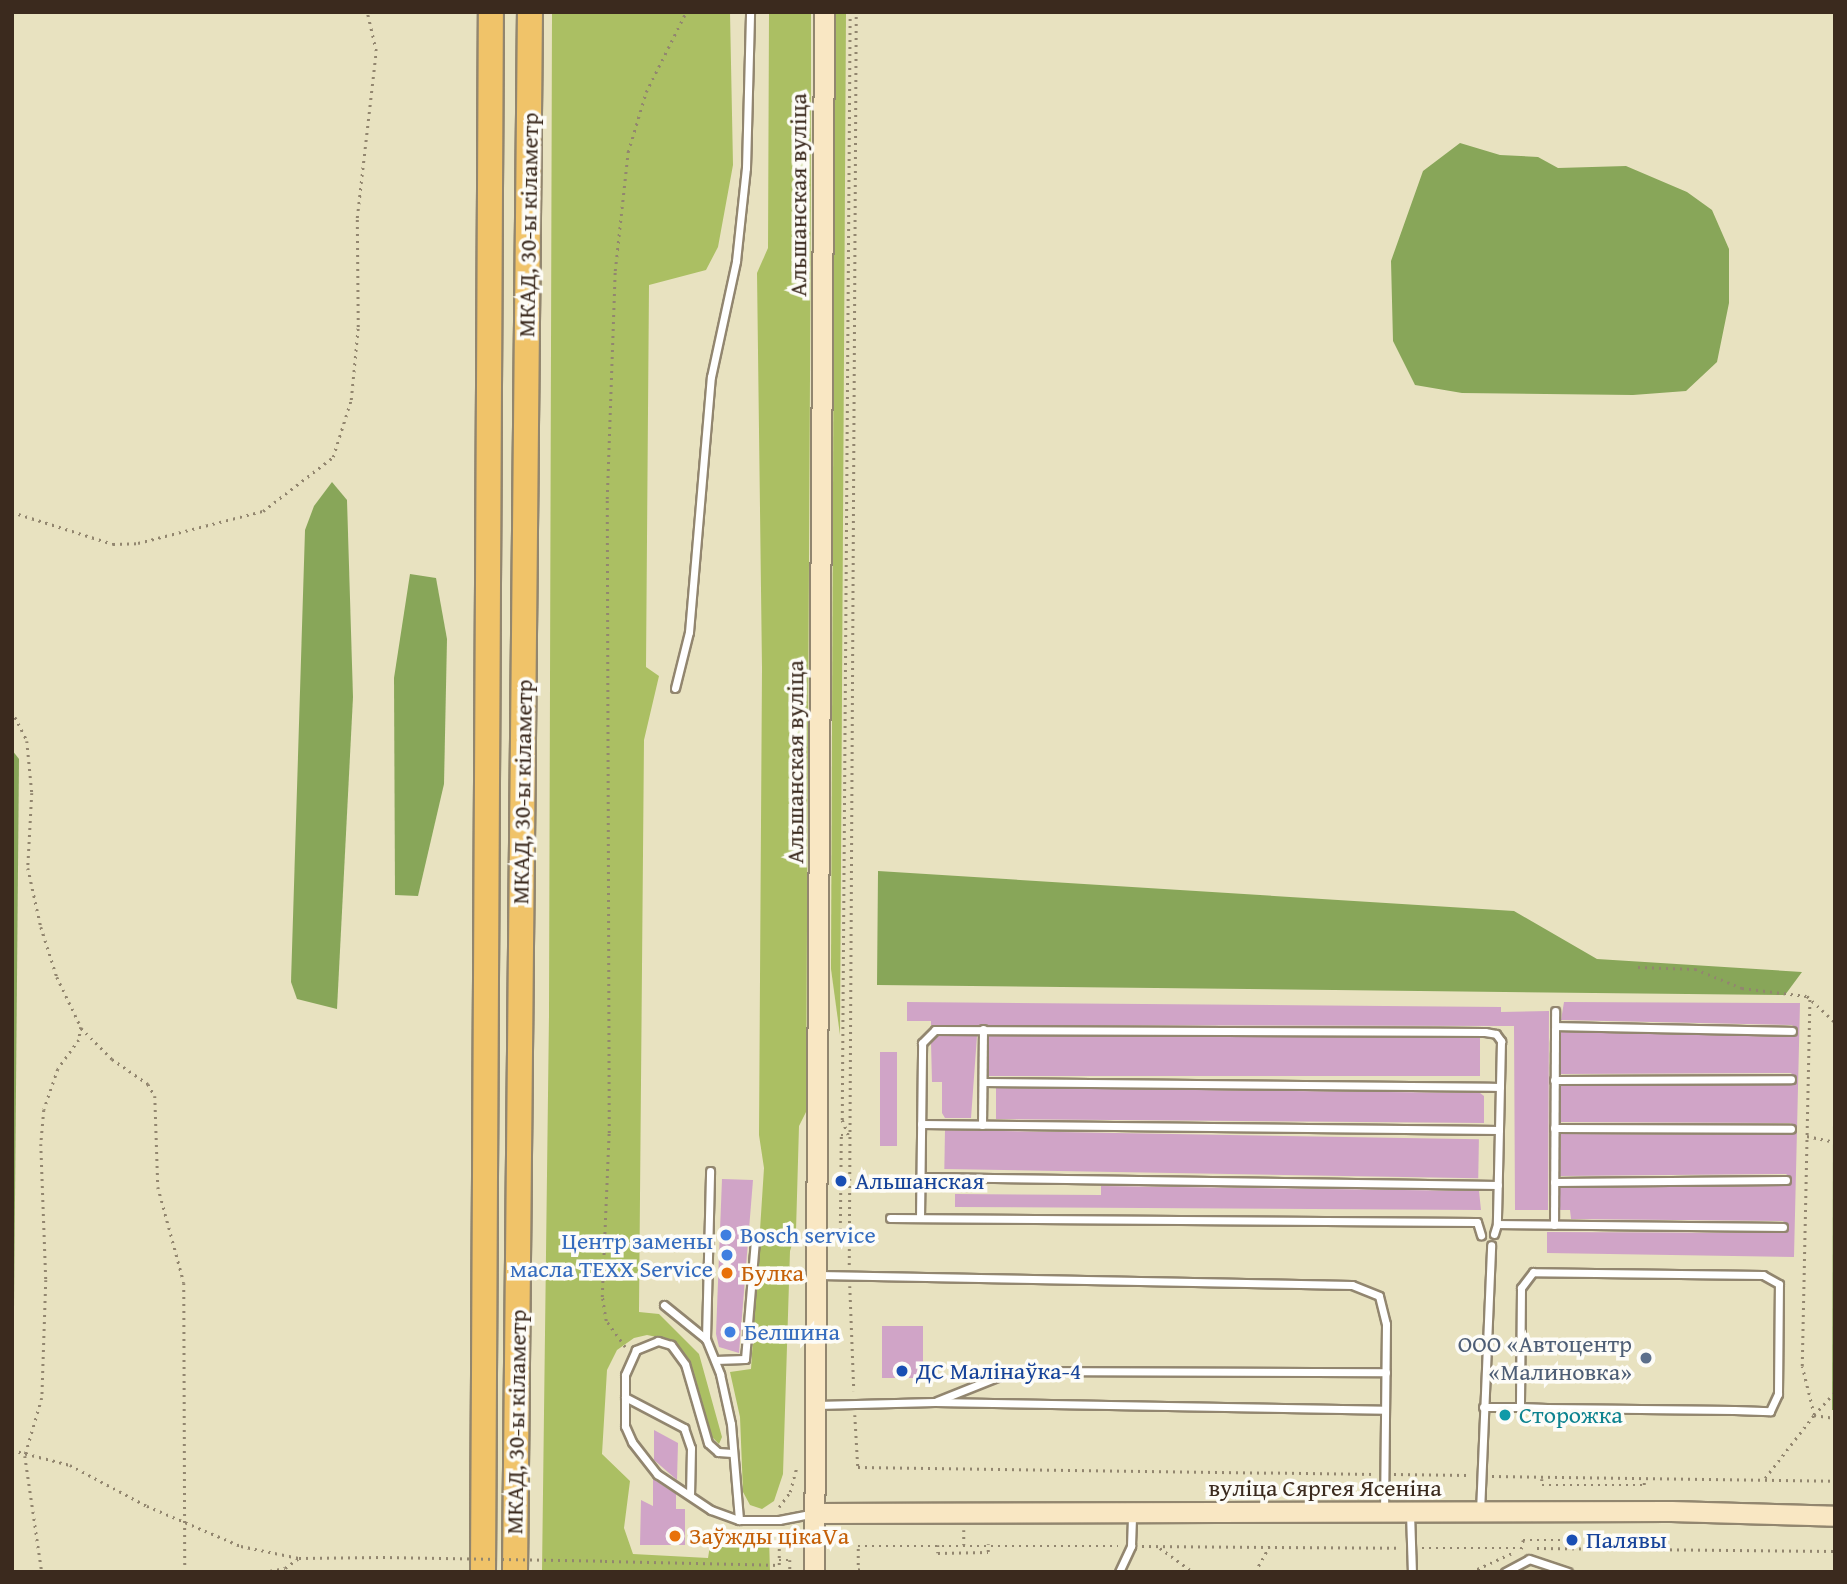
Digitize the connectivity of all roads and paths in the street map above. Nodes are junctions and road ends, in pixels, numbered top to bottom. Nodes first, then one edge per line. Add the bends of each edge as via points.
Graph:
1 (367, 12) edge
2 (491, 12) edge
3 (530, 12) edge
4 (686, 12) edge
5 (750, 12) edge
6 (824, 12) edge
7 (850, 12) edge
8 (856, 12) edge
9 (12, 512) edge
10 (675, 688) dead end
11 (12, 711) edge
12 (1638, 967) dead end
13 (1811, 999) junction
14 (1555, 1010) dead end
15 (1835, 1022) edge
16 (1556, 1026) junction
17 (81, 1027) junction
18 (983, 1030) junction
19 (1792, 1031) dead end
20 (1791, 1079) dead end
21 (1554, 1080) junction
22 (983, 1082) junction
23 (1500, 1087) junction
24 (921, 1124) junction
25 (982, 1125) junction
26 (1554, 1128) junction
27 (1791, 1129) dead end
28 (1499, 1130) junction
29 (848, 1135) junction
30 (1807, 1136) junction
31 (1835, 1142) edge
32 (710, 1171) dead end
33 (921, 1177) junction
34 (1786, 1180) dead end
35 (1554, 1182) junction
36 (1498, 1185) junction
37 (890, 1218) dead end
38 (920, 1218) junction
39 (1497, 1224) junction
40 (1554, 1225) junction
41 (1783, 1227) dead end
42 (1494, 1234) dead end
43 (1481, 1235) dead end
44 (840, 1237) dead end
45 (755, 1239) dead end
46 (1487, 1245) dead end
47 (850, 1274) junction
48 (817, 1275) junction
49 (664, 1305) dead end
50 (706, 1339) junction
51 (632, 1356) junction
52 (715, 1360) junction
53 (1385, 1372) junction
54 (1835, 1392) edge
55 (625, 1397) junction
56 (935, 1402) junction
57 (815, 1405) junction
58 (855, 1405) junction
59 (1483, 1407) junction
60 (1520, 1407) junction
61 (1385, 1410) junction
62 (1814, 1415) junction
63 (1835, 1418) edge
64 (12, 1450) edge
65 (732, 1453) junction
66 (26, 1456) junction
67 (1385, 1474) junction
68 (1481, 1475) junction
69 (1542, 1477) junction
70 (1644, 1478) junction
71 (1764, 1480) junction
72 (1835, 1481) edge
73 (690, 1495) junction
74 (1132, 1511) junction
75 (1384, 1512) junction
76 (1480, 1512) junction
77 (815, 1513) junction
78 (1410, 1513) junction
79 (1835, 1516) edge
80 (185, 1519) junction
81 (739, 1520) junction
82 (988, 1544) junction
83 (1006, 1544) dead end
84 (938, 1545) junction
85 (1157, 1547) dead end
86 (1269, 1547) dead end
87 (1595, 1548) dead end
88 (299, 1558) junction
89 (779, 1560) dead end
90 (859, 1570) edge
91 (42, 1572) edge
92 (185, 1572) edge
93 (263, 1572) edge
94 (483, 1572) edge
95 (515, 1572) edge
96 (779, 1572) edge
97 (790, 1572) edge
98 (814, 1572) edge
99 (865, 1572) edge
100 (1119, 1572) edge
101 (1193, 1572) edge
102 (1255, 1572) edge
103 (1412, 1572) edge
104 (1471, 1572) edge
105 (1505, 1572) edge
106 (1568, 1572) edge

1 - 9 path via 376,51 357,218 358,327 351,400 333,457 263,511 138,543 113,544
2 - 94 highway, МКАД, 30-ы кіламетр
3 - 95 highway, МКАД, 30-ы кіламетр
4 - 51 path via 646,92 628,152 615,271 607,499 609,1133 602,1297 606,1321
5 - 10 lane via 746,168 736,261 710,377 689,632
6 - 48 main road, Альшанская вуліца
7 - 29 path via 842,1106
8 - 29 path
11 - 17 path via 27,741 32,793 28,868 57,977
12 - 13 path via 1695,969 1742,988
13 - 15 path
13 - 30 path
14 - 16 lane
16 - 19 lane
16 - 21 lane
17 - 66 path via 79,1040 58,1069 44,1110 41,1398
17 - 80 path via 112,1059 148,1084 155,1096 158,1187 184,1283
18 - 22 lane
18 - 23 lane via 1485,1032 1496,1034 1501,1041
18 - 24 lane via 927,1034 922,1043
20 - 21 lane
21 - 26 lane
22 - 23 lane
22 - 25 lane
23 - 28 lane
24 - 25 lane
24 - 33 lane
25 - 28 lane
26 - 27 lane
26 - 35 lane
28 - 36 lane
29 - 44 path via 841,1135
29 - 47 path
30 - 31 path
30 - 62 path via 1802,1366
32 - 50 lane
33 - 36 lane
33 - 38 lane
34 - 35 lane
35 - 40 lane
36 - 39 lane
37 - 38 lane
38 - 43 lane via 1477,1222
39 - 40 lane
39 - 42 lane
40 - 41 lane
45 - 52 lane via 745,1359
46 - 59 lane
47 - 48 lane
47 - 53 lane via 1352,1285 1379,1296 1386,1324
47 - 58 path
48 - 57 main road, Альшанская вуліца
49 - 50 lane
50 - 52 lane
51 - 55 lane via 625,1375
51 - 65 lane via 646,1344 670,1345 685,1364 708,1443 718,1452
52 - 65 lane via 731,1424
53 - 56 lane via 1012,1371
53 - 61 lane
54 - 62 path
55 - 73 lane via 625,1426 641,1457 657,1474
55 - 73 lane via 684,1428 691,1448
56 - 58 lane
56 - 61 lane
57 - 58 lane
57 - 77 main road, Альшанская вуліца
58 - 67 path via 858,1467
59 - 60 lane
59 - 68 lane
60 - 60 lane via 1770,1411 1778,1394 1779,1284 1763,1275 1533,1272 1521,1288
61 - 67 lane
62 - 63 path
62 - 71 path
64 - 66 path
65 - 81 lane
66 - 80 path via 70,1465 147,1506
66 - 91 path
67 - 68 path
67 - 75 lane
68 - 69 path
68 - 76 lane
69 - 70 path
69 - 70 path via 1542,1485 1644,1485
70 - 71 path
71 - 72 path
73 - 81 lane via 711,1510
74 - 75 main road, вуліца Сяргея Ясеніна
74 - 77 main road, вуліца Сяргея Ясеніна
74 - 100 lane via 1131,1546
75 - 78 main road, вуліца Сяргея Ясеніна
76 - 78 main road, вуліца Сяргея Ясеніна
76 - 79 main road, вуліца Сяргея Ясеніна
77 - 81 lane via 779,1520
77 - 98 main road, Альшанская вуліца
78 - 103 lane
80 - 88 path via 241,1546
80 - 92 path
82 - 83 path
82 - 84 path
82 - 84 path via 988,1552 938,1553
84 - 90 path via 858,1546
85 - 101 path via 1174,1554
86 - 102 path
87 - 104 path via 1595,1540 1523,1540 1523,1548
88 - 93 path via 285,1568
88 - 96 path, bridge via 779,1565
89 - 97 path via 790,1560
90 - 99 path
105 - 106 lane via 1529,1559

